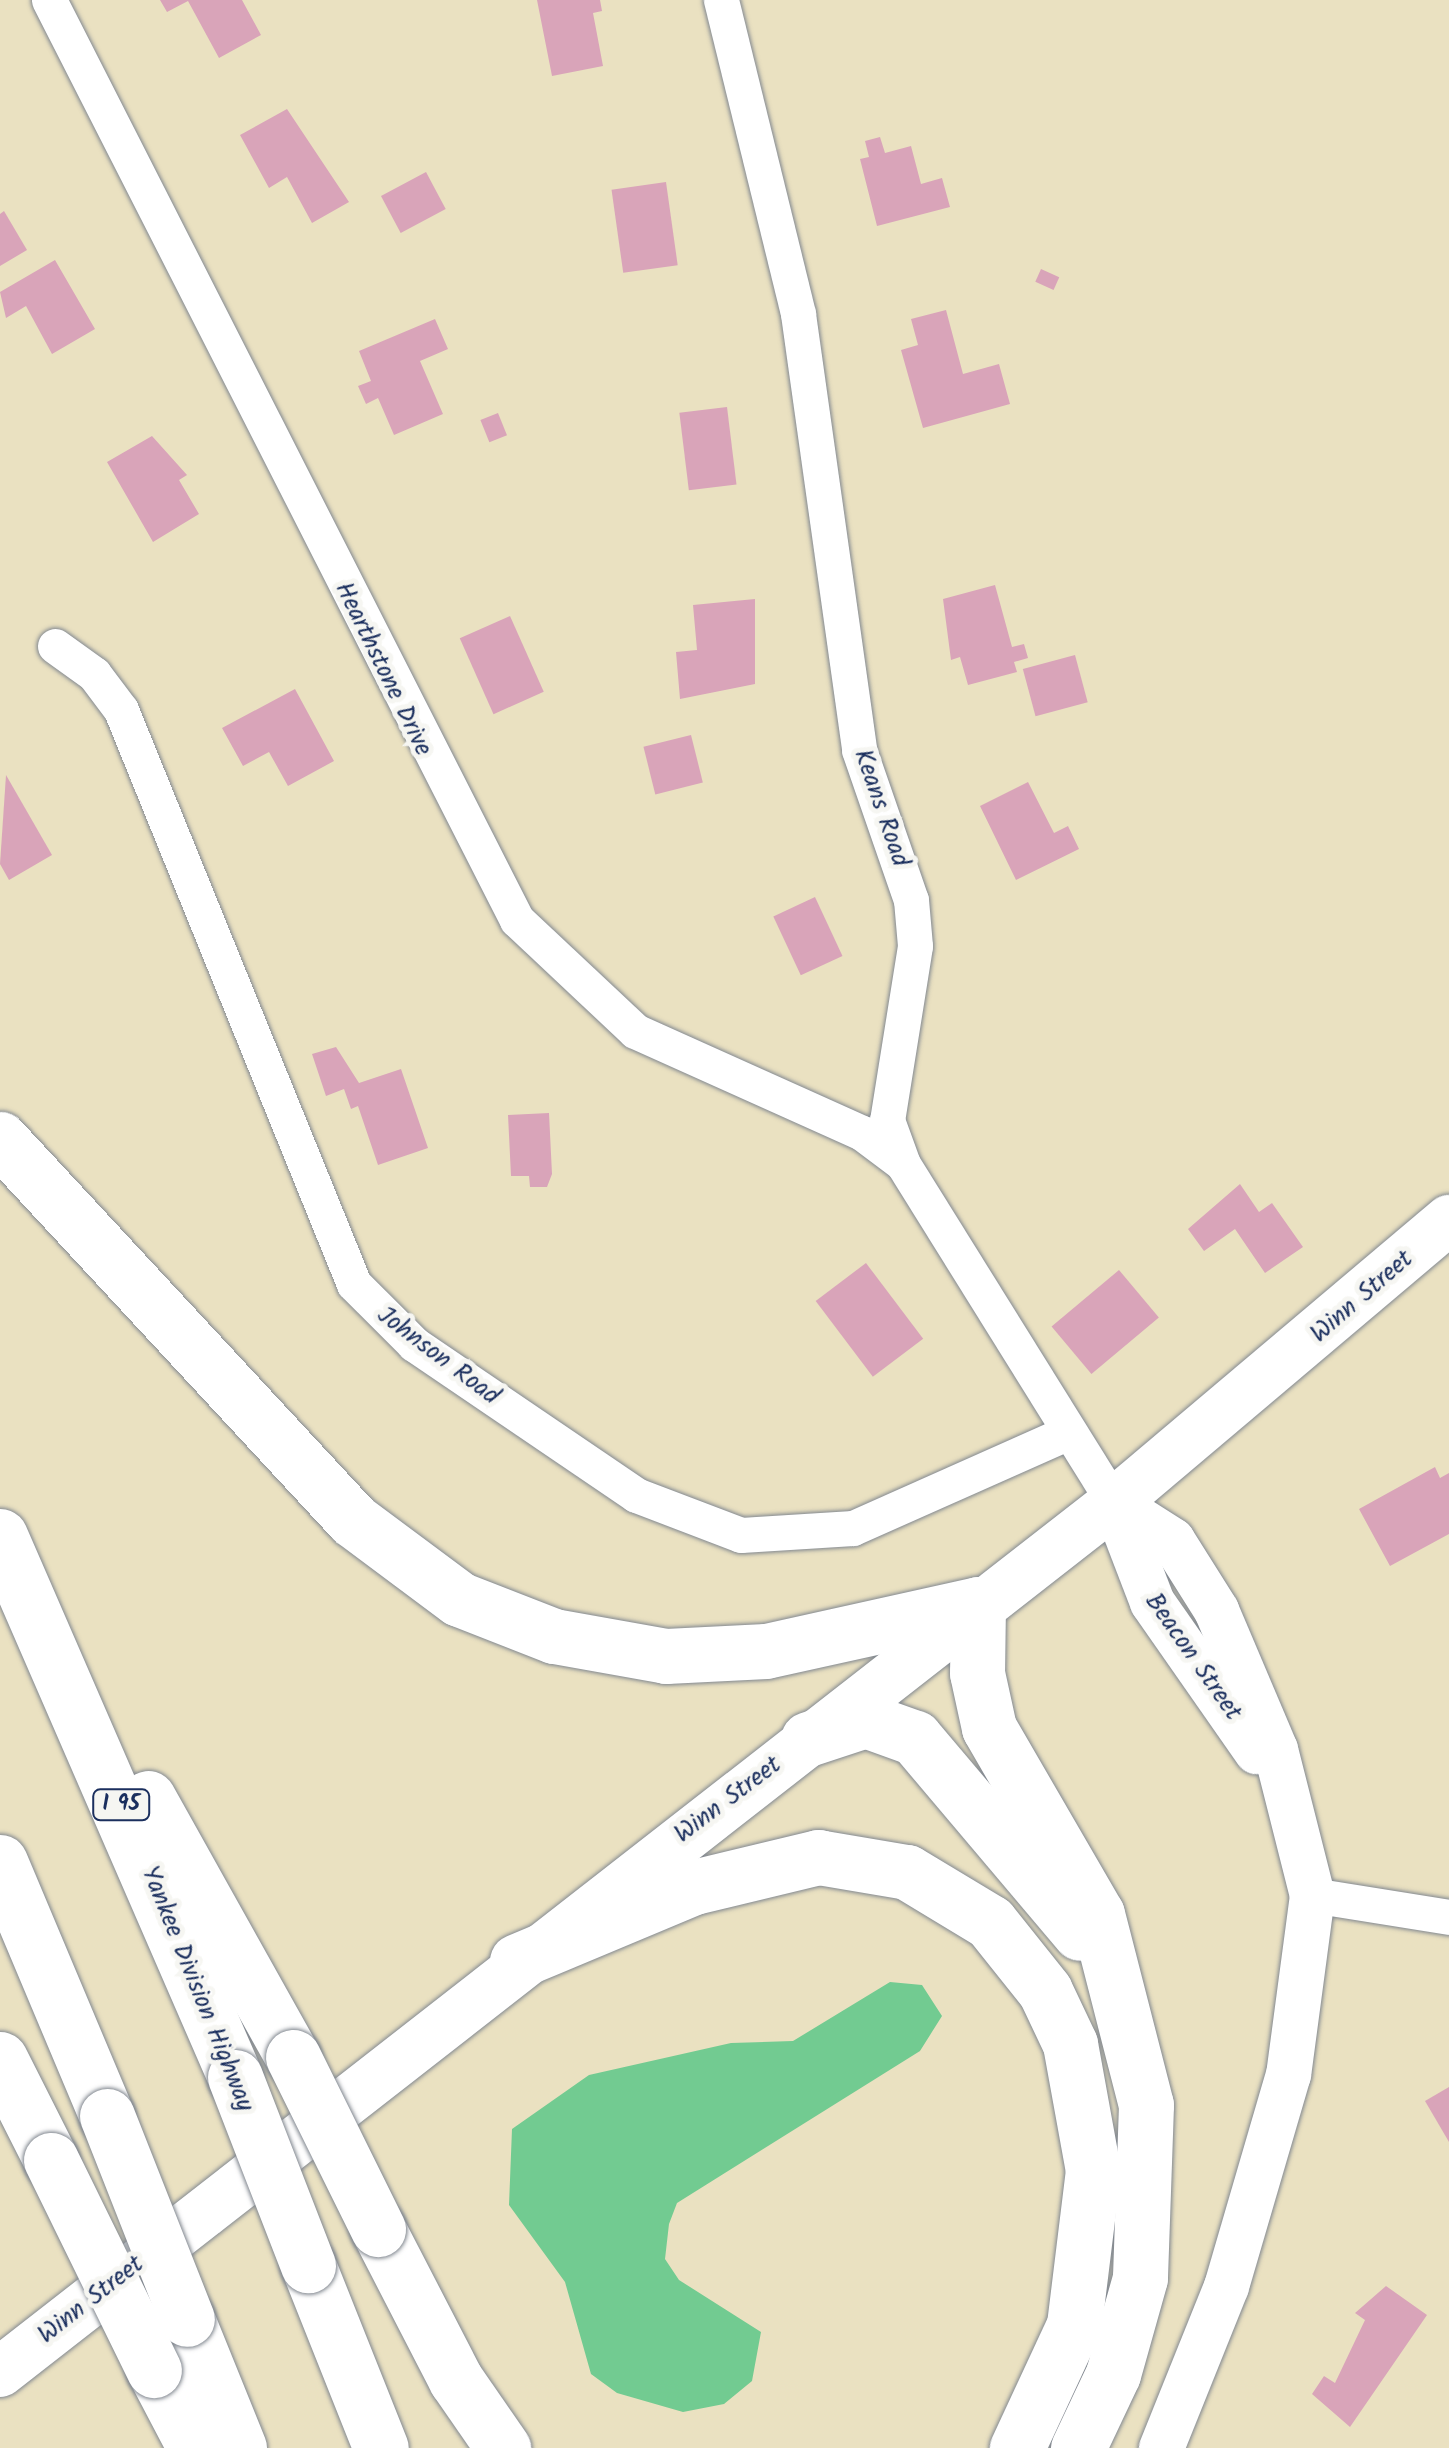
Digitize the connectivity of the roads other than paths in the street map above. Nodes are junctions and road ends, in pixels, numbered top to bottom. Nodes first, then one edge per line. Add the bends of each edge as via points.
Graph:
1 (50, 0) edge
2 (720, 0) edge
3 (55, 646) dead end
4 (0, 1139) edge
5 (903, 1164) junction
6 (1449, 1220) edge
7 (1068, 1432) junction
8 (1114, 1503) junction
9 (0, 1536) edge
10 (978, 1604) junction
11 (42, 1628) junction
12 (808, 1739) junction
13 (0, 1862) edge
14 (1312, 1895) junction
15 (1449, 1917) edge
16 (517, 1961) junction
17 (1132, 2022) junction
18 (0, 2059) edge
19 (0, 2372) edge
20 (195, 2448) edge
21 (239, 2448) edge
22 (381, 2448) edge
23 (503, 2448) edge
24 (1017, 2448) edge
25 (1078, 2448) edge
26 (1161, 2448) edge

1 - 5 street, Hearthstone Drive via 517,920 635,1031 862,1133
2 - 5 street, Keans Road via 798,314 860,750 912,900 914,946 884,1102
3 - 7 street, Johnson Road via 94,674 122,710 354,1284 414,1344 636,1495 741,1534 853,1528
4 - 10 highway via 353,1520 460,1599 554,1636 666,1656 766,1651
5 - 7 street, Keans Road
6 - 8 main road, Winn Street
7 - 8 street, Keans Road
8 - 10 main road, Winn Street
8 - 14 street, Beacon Street via 1172,1540 1202,1586 1252,1685
9 - 11 highway, Yankee Division Highway / I 95
10 - 12 main road, Winn Street
10 - 17 highway via 989,1728 1080,1878
11 - 22 highway, Yankee Division Highway / I 95, bridge via 235,2077
11 - 23 highway, bridge via 195,1874 378,2229
12 - 16 main road, Winn Street
12 - 17 highway via 865,1720 914,1738 1062,1909
13 - 21 highway, bridge
14 - 15 street
14 - 26 street, Beacon Street via 1288,2074 1226,2286
16 - 19 main road, Winn Street
16 - 24 highway via 694,1886 818,1856 907,1872 990,1922 1045,1992 1070,2044 1093,2170 1074,2325
17 - 25 highway via 1149,2141 1146,2243 1125,2340
18 - 20 highway, bridge

